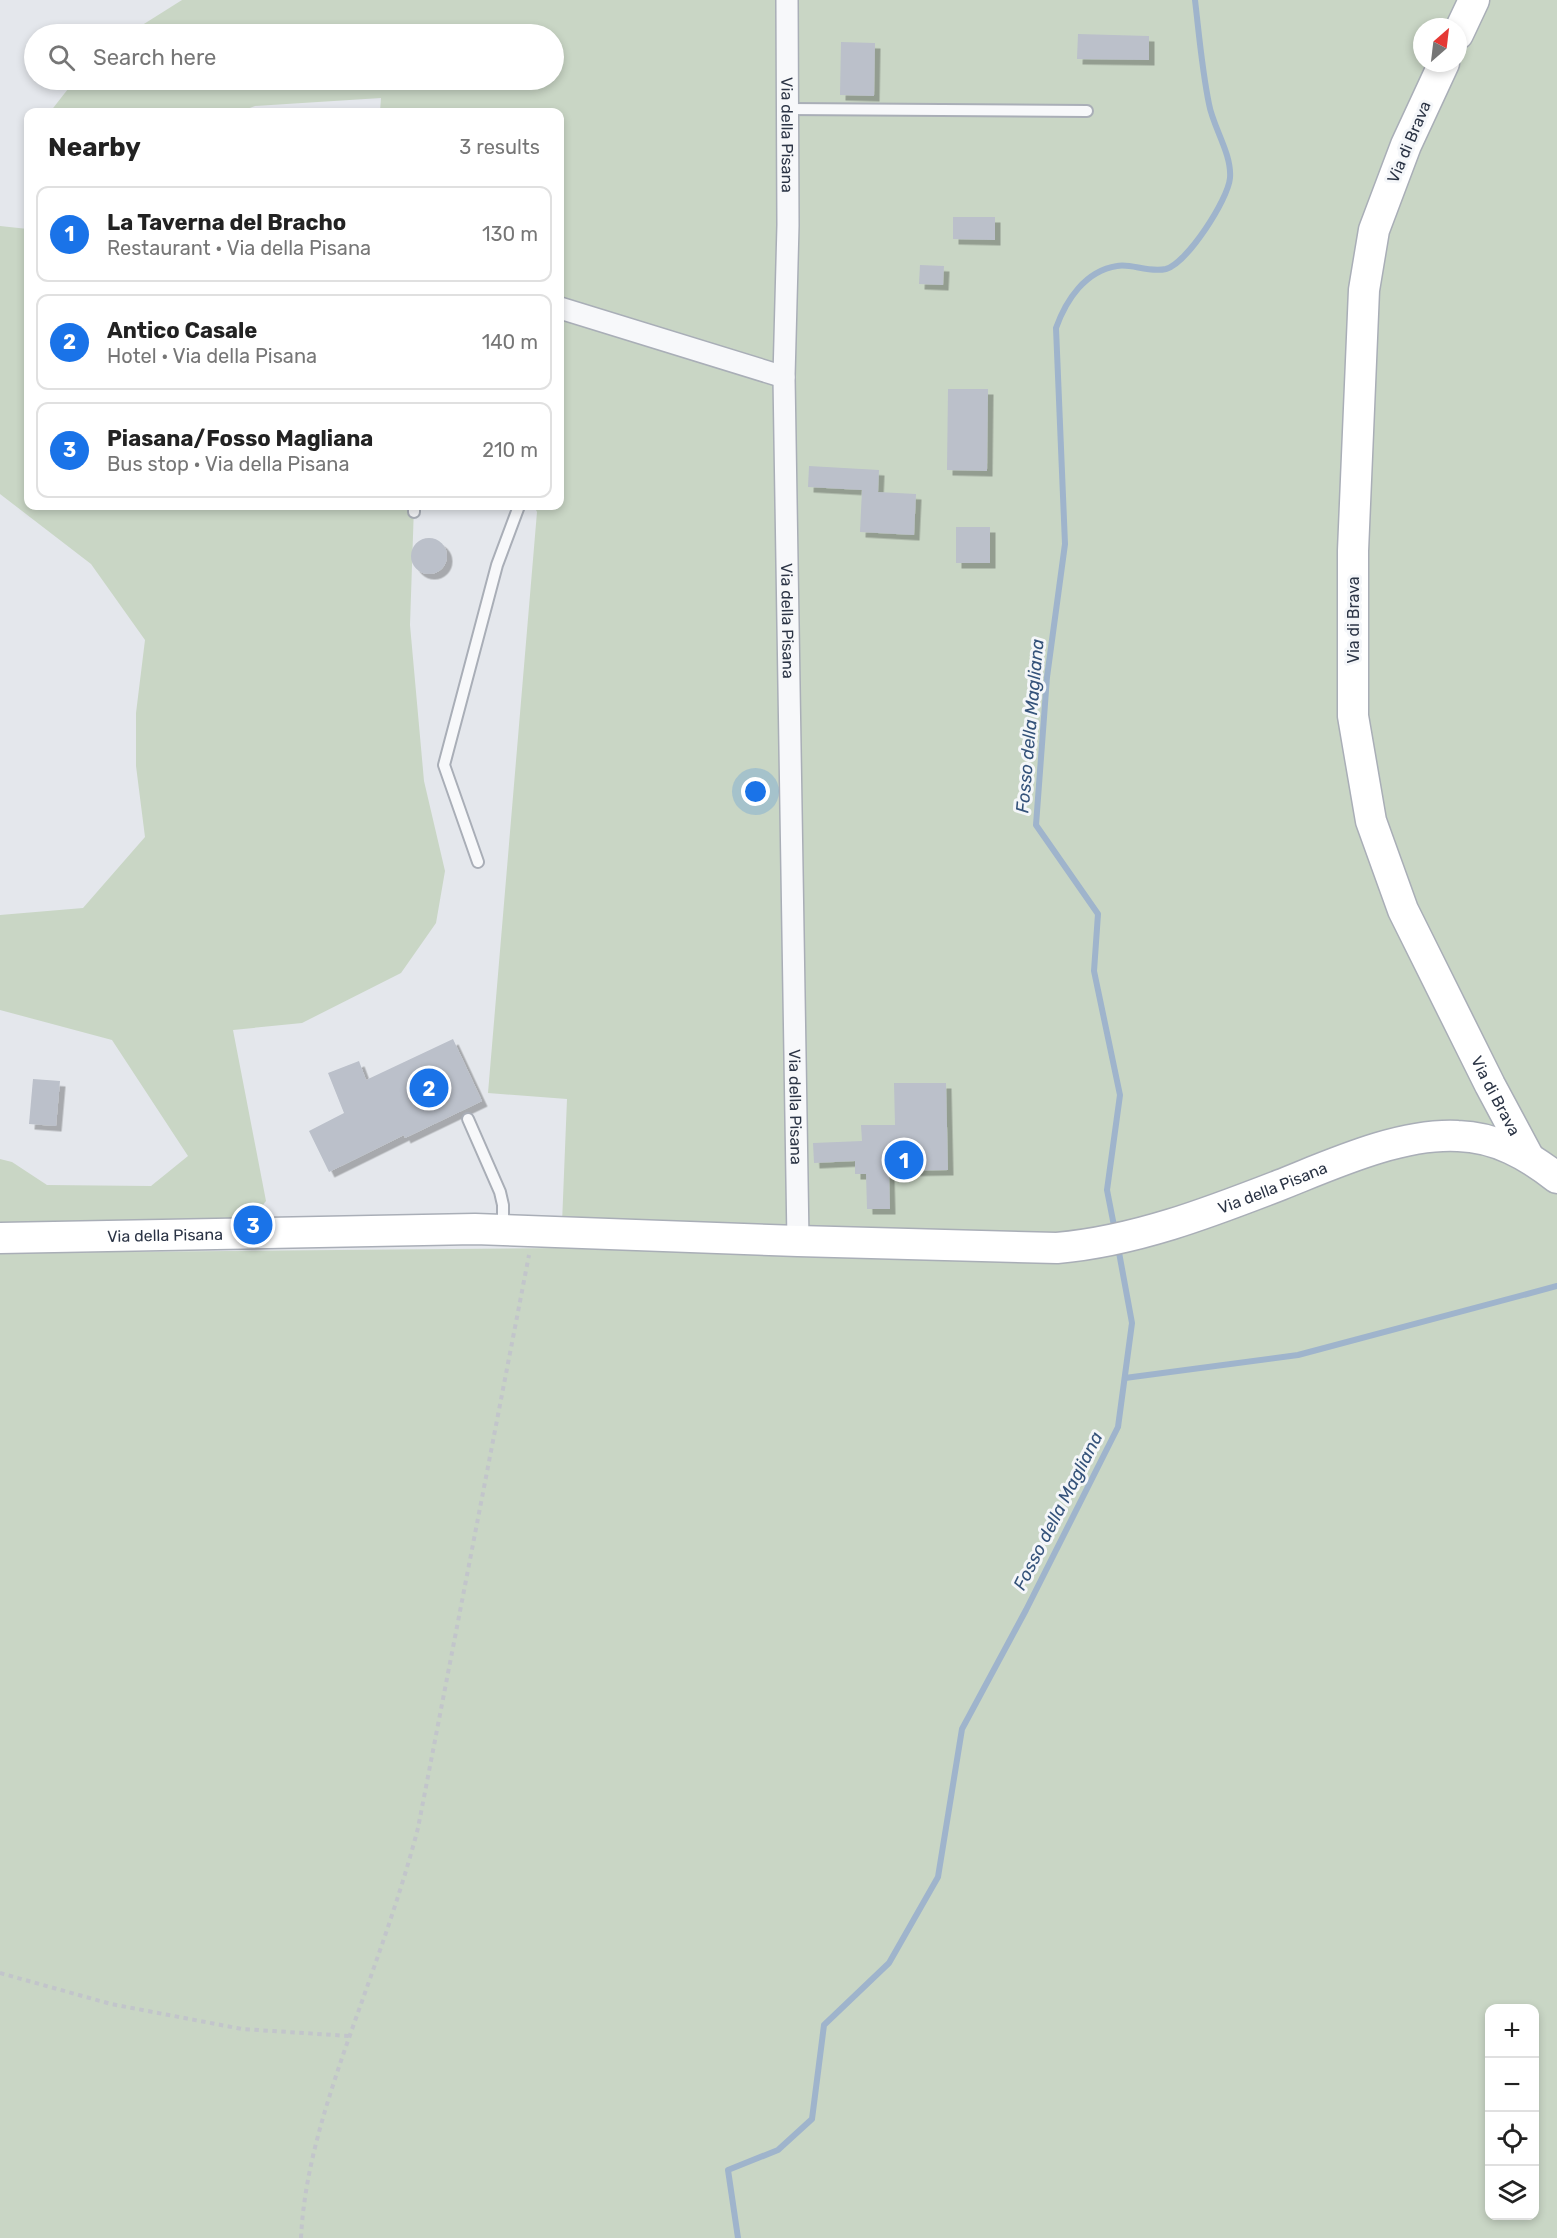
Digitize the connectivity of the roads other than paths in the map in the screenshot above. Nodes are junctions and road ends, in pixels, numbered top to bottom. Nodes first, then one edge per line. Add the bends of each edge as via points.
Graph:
1 (788, 0) edge
2 (1474, 0) edge
3 (1465, 18) edge
4 (1440, 72) edge
5 (788, 110) junction
6 (1087, 111) dead end
7 (564, 309) edge
8 (784, 377) junction
9 (518, 510) edge
10 (478, 862) dead end
11 (468, 1119) dead end
12 (1528, 1156) junction
13 (1557, 1178) edge
14 (503, 1230) junction
15 (0, 1238) edge
16 (798, 1242) junction

1 - 5 street, Via della Pisana
2 - 3 main road
4 - 12 main road, Via di Brava via 1406,145 1374,230 1364,290 1353,551 1353,716 1371,821 1403,910
5 - 6 lane
5 - 8 street, Via della Pisana
7 - 8 street
8 - 16 street, Via della Pisana
9 - 10 lane via 497,565 444,765
11 - 14 lane via 500,1192
12 - 13 main road, Via della Pisana
12 - 16 main road, Via della Pisana via 1472,1137 1417,1139 1359,1155 1208,1213 1149,1231 1081,1245 1039,1248
14 - 15 main road, Via della Pisana
14 - 16 main road, Via della Pisana

